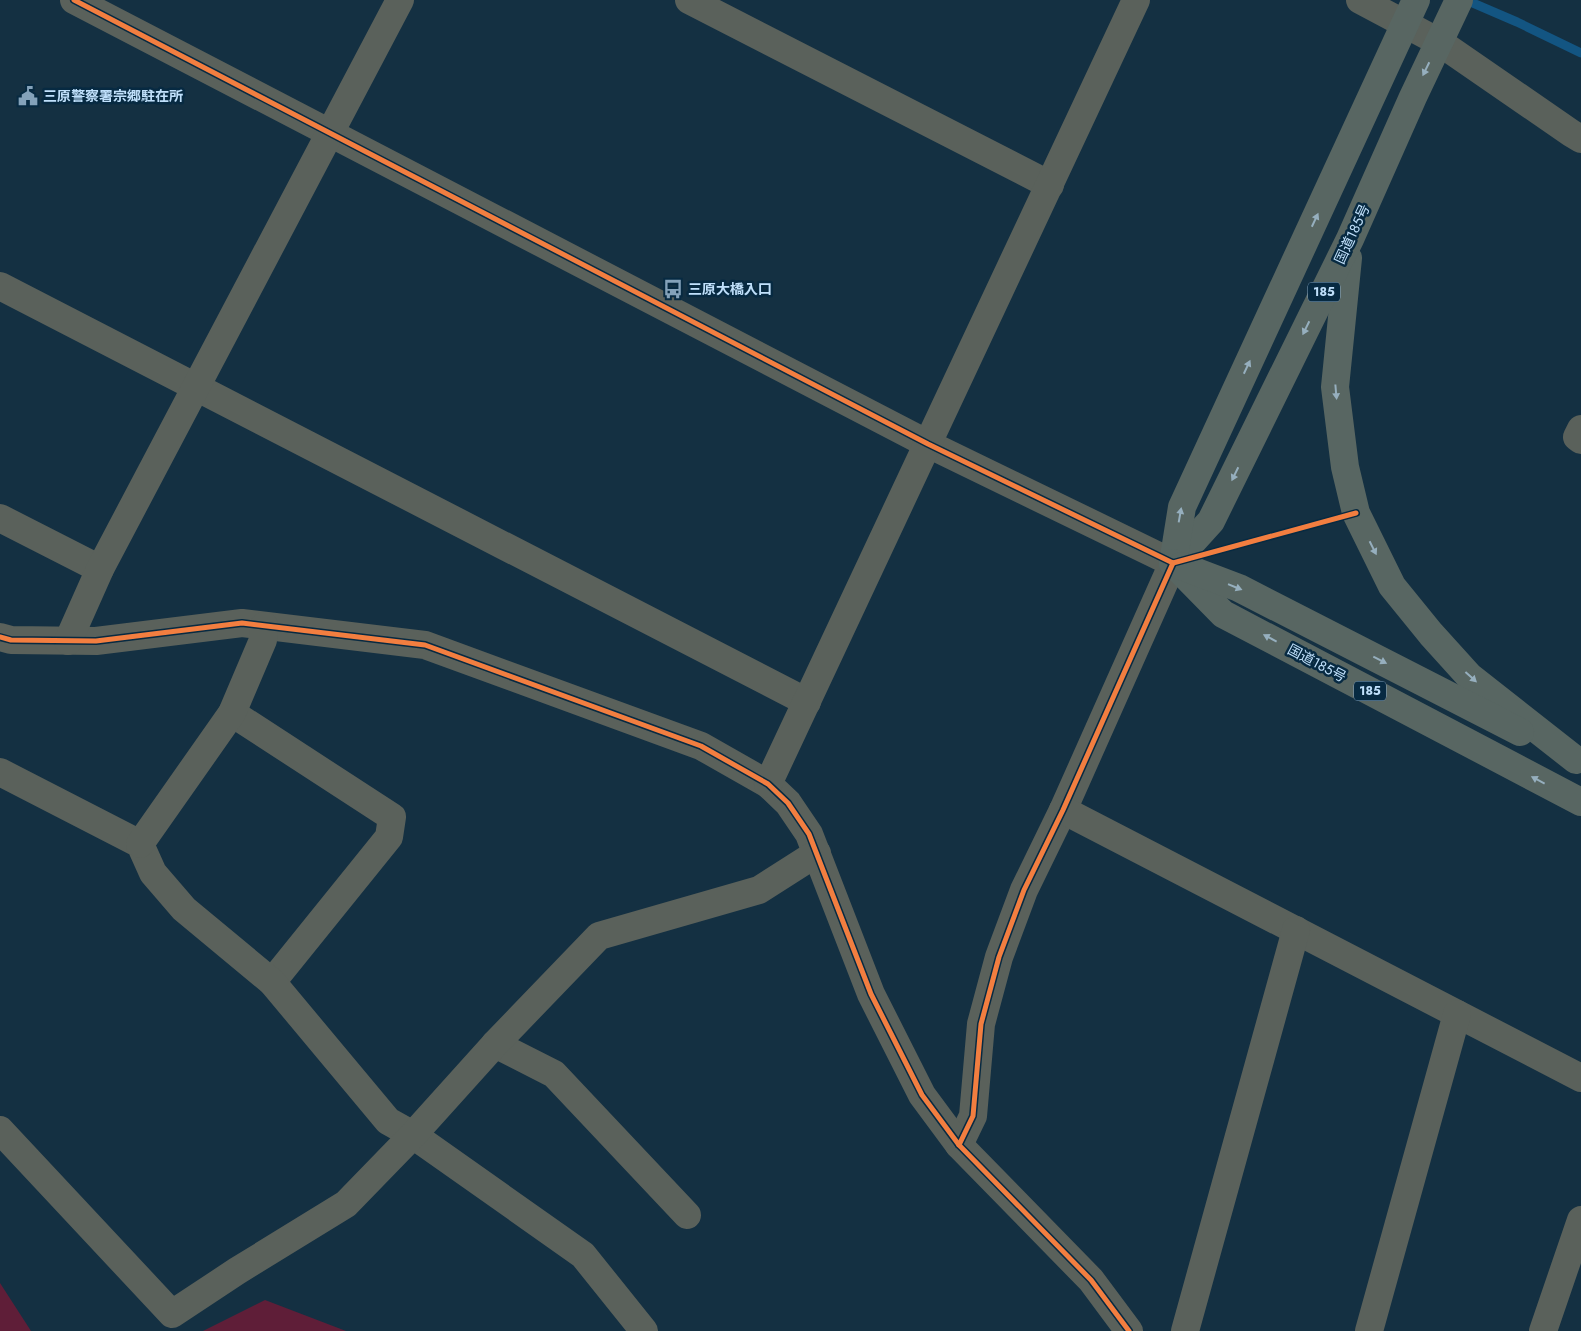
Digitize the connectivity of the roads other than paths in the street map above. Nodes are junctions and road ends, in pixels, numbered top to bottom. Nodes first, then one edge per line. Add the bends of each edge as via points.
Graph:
1 (74, 0) edge
2 (400, 0) edge
3 (689, 0) edge
4 (1136, 0) edge
5 (1360, 0) edge
6 (1459, 0) edge
7 (1410, 12) edge
8 (1439, 42) junction
9 (330, 132) junction
10 (1581, 139) edge
11 (1050, 185) junction
12 (1350, 239) junction
13 (0, 286) edge
14 (196, 387) junction
15 (1581, 429) edge
16 (1581, 440) edge
17 (928, 444) junction
18 (0, 518) edge
19 (1173, 563) junction
20 (100, 569) junction
21 (264, 626) junction
22 (0, 637) edge
23 (68, 641) junction
24 (806, 702) junction
25 (232, 713) junction
26 (1578, 762) edge
27 (0, 772) edge
28 (768, 784) junction
29 (1581, 802) edge
30 (1063, 810) junction
31 (140, 844) junction
32 (817, 853) junction
33 (1296, 930) junction
34 (272, 982) junction
35 (1457, 1014) junction
36 (495, 1044) junction
37 (1581, 1078) edge
38 (0, 1130) edge
39 (413, 1135) junction
40 (959, 1145) junction
41 (687, 1215) dead end
42 (1581, 1220) edge
43 (644, 1331) edge
44 (1129, 1331) edge
45 (1185, 1331) edge
46 (1369, 1331) edge
47 (1543, 1331) edge

1 - 9 street
2 - 9 street
3 - 11 street
4 - 11 street
5 - 7 street
6 - 8 highway, 国道185号 / 185
7 - 8 street
19 -> 7 highway, 185 via 1182,507
8 - 10 street
8 -> 12 highway, 国道185号 / 185
9 - 14 street
9 - 17 street
11 - 17 street
12 -> 19 highway, 国道185号 / 185 via 1212,521
12 -> 26 highway, 185 via 1335,387 1345,467 1356,513 1392,586 1431,634 1469,676
13 - 14 street
14 - 20 street
14 - 24 street
15 - 16 street via 1577,438
17 - 19 street
17 - 24 street
18 - 20 street
19 -> 26 highway, 185 via 1239,588
29 -> 19 highway, 国道185号 / 185 via 1223,614
19 - 30 street
20 - 23 street
21 - 23 street via 242,623 96,641
21 - 25 street via 263,640
21 - 28 street via 425,645 701,746
22 - 23 street
24 - 28 street
25 - 31 street
25 - 34 street via 392,817 389,837
27 - 31 street
28 - 32 street via 788,803 809,834
30 - 33 street
30 - 40 street via 1024,890 999,957 981,1024 973,1116
31 - 34 street via 153,873 184,910
32 - 36 street via 759,890 599,936
32 - 40 street via 871,994 922,1095
33 - 35 street
33 - 45 street
34 - 39 street via 388,1121
35 - 37 street
35 - 46 street
36 - 39 street
36 - 41 street via 554,1074
38 - 39 street via 172,1314 346,1204
39 - 43 street via 583,1255
40 - 44 street via 1091,1280
42 - 47 street

